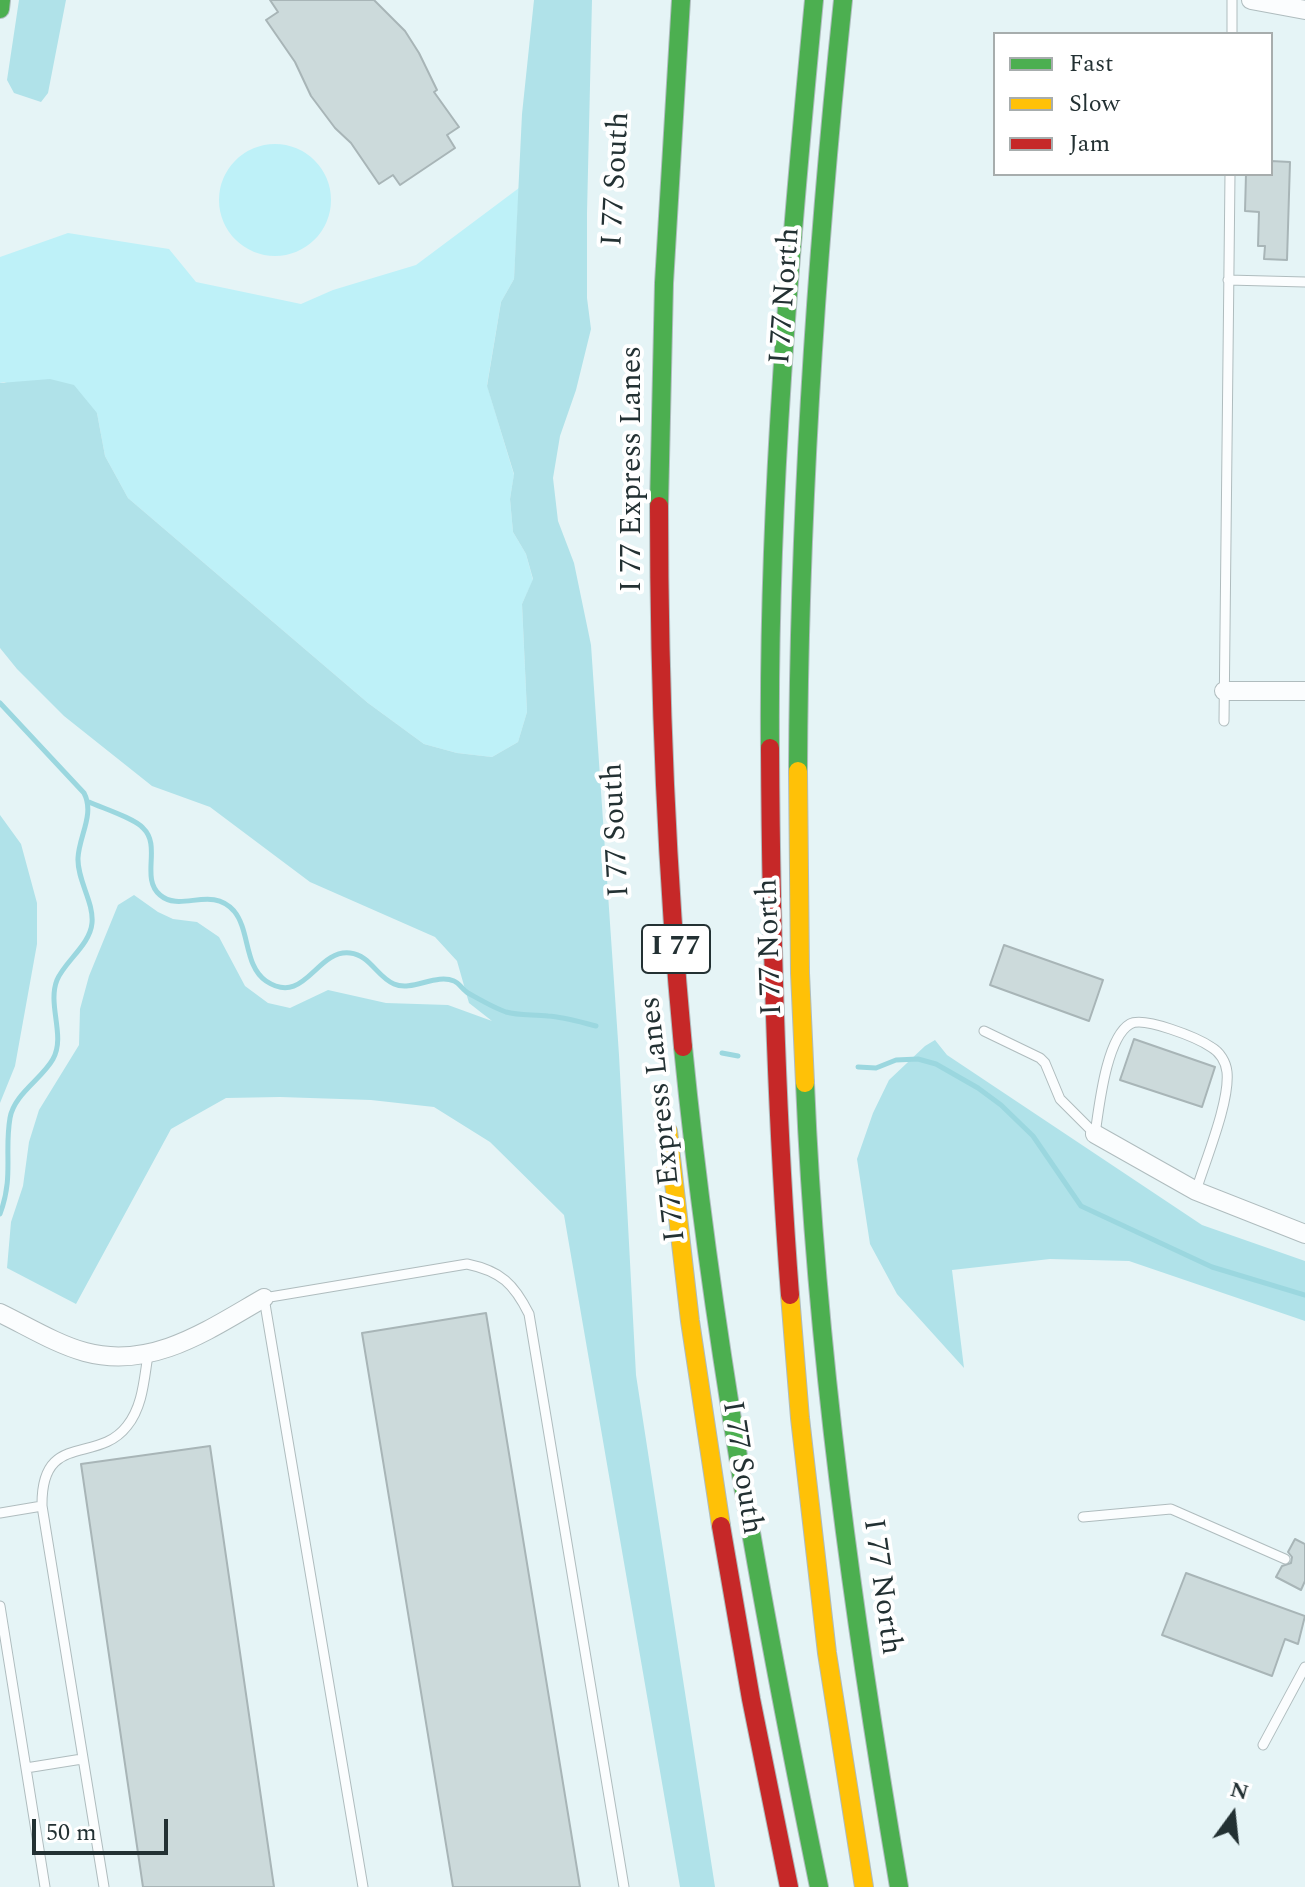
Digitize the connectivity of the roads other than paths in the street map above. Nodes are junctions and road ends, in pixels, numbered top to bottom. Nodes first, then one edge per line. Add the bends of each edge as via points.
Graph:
1 (1, 0) edge
2 (681, 0) edge
3 (814, 0) edge
4 (843, 0) edge
5 (1232, 0) edge
6 (1251, 0) edge
7 (0, 9) edge
8 (1305, 10) edge
9 (1232, 32) edge
10 (1230, 176) edge
11 (1228, 280) junction
12 (1305, 282) edge
13 (1224, 691) junction
14 (1305, 691) edge
15 (1224, 721) dead end
16 (984, 1031) dead end
17 (667, 1119) dead end
18 (1095, 1134) junction
19 (1196, 1191) junction
20 (1305, 1234) edge
21 (264, 1298) junction
22 (0, 1313) edge
23 (148, 1355) junction
24 (42, 1506) junction
25 (0, 1513) edge
26 (1083, 1517) dead end
27 (1285, 1559) dead end
28 (0, 1606) edge
29 (1305, 1667) edge
30 (1263, 1745) dead end
31 (82, 1759) junction
32 (26, 1768) junction
33 (45, 1887) edge
34 (104, 1887) edge
35 (363, 1887) edge
36 (624, 1887) edge
37 (789, 1887) edge
38 (819, 1887) edge
39 (864, 1887) edge
40 (899, 1887) edge

1 - 7 main road
2 - 38 main road, I 77 Express Lanes / I 77 via 667,201 660,467 664,733 680,999 692,1132 728,1396
3 - 39 main road via 776,444 768,719 772,984 787,1264 809,1516
4 - 40 main road, I 77 North via 805,446 797,719 800,984 827,1380 859,1643
5 - 9 lane
6 - 8 street
10 - 11 lane
11 - 12 lane
11 - 13 lane
13 - 14 street
13 - 15 lane
16 - 18 lane via 1045,1063 1060,1099
17 - 37 main road, I 77 South via 721,1532
18 - 19 street
18 - 19 lane via 1112,1050 1130,1024 1156,1024 1212,1047 1223,1058 1227,1088
19 - 20 street
21 - 23 street via 186,1342
21 - 35 lane
21 - 36 lane via 467,1264 487,1268 518,1292 529,1314
22 - 23 street via 83,1352 113,1358
23 - 24 lane via 137,1410 127,1427 113,1439 54,1462 42,1489
24 - 25 lane
24 - 31 lane
26 - 27 lane via 1171,1509
28 - 32 lane
29 - 30 lane
31 - 32 lane
31 - 34 lane
32 - 33 lane

